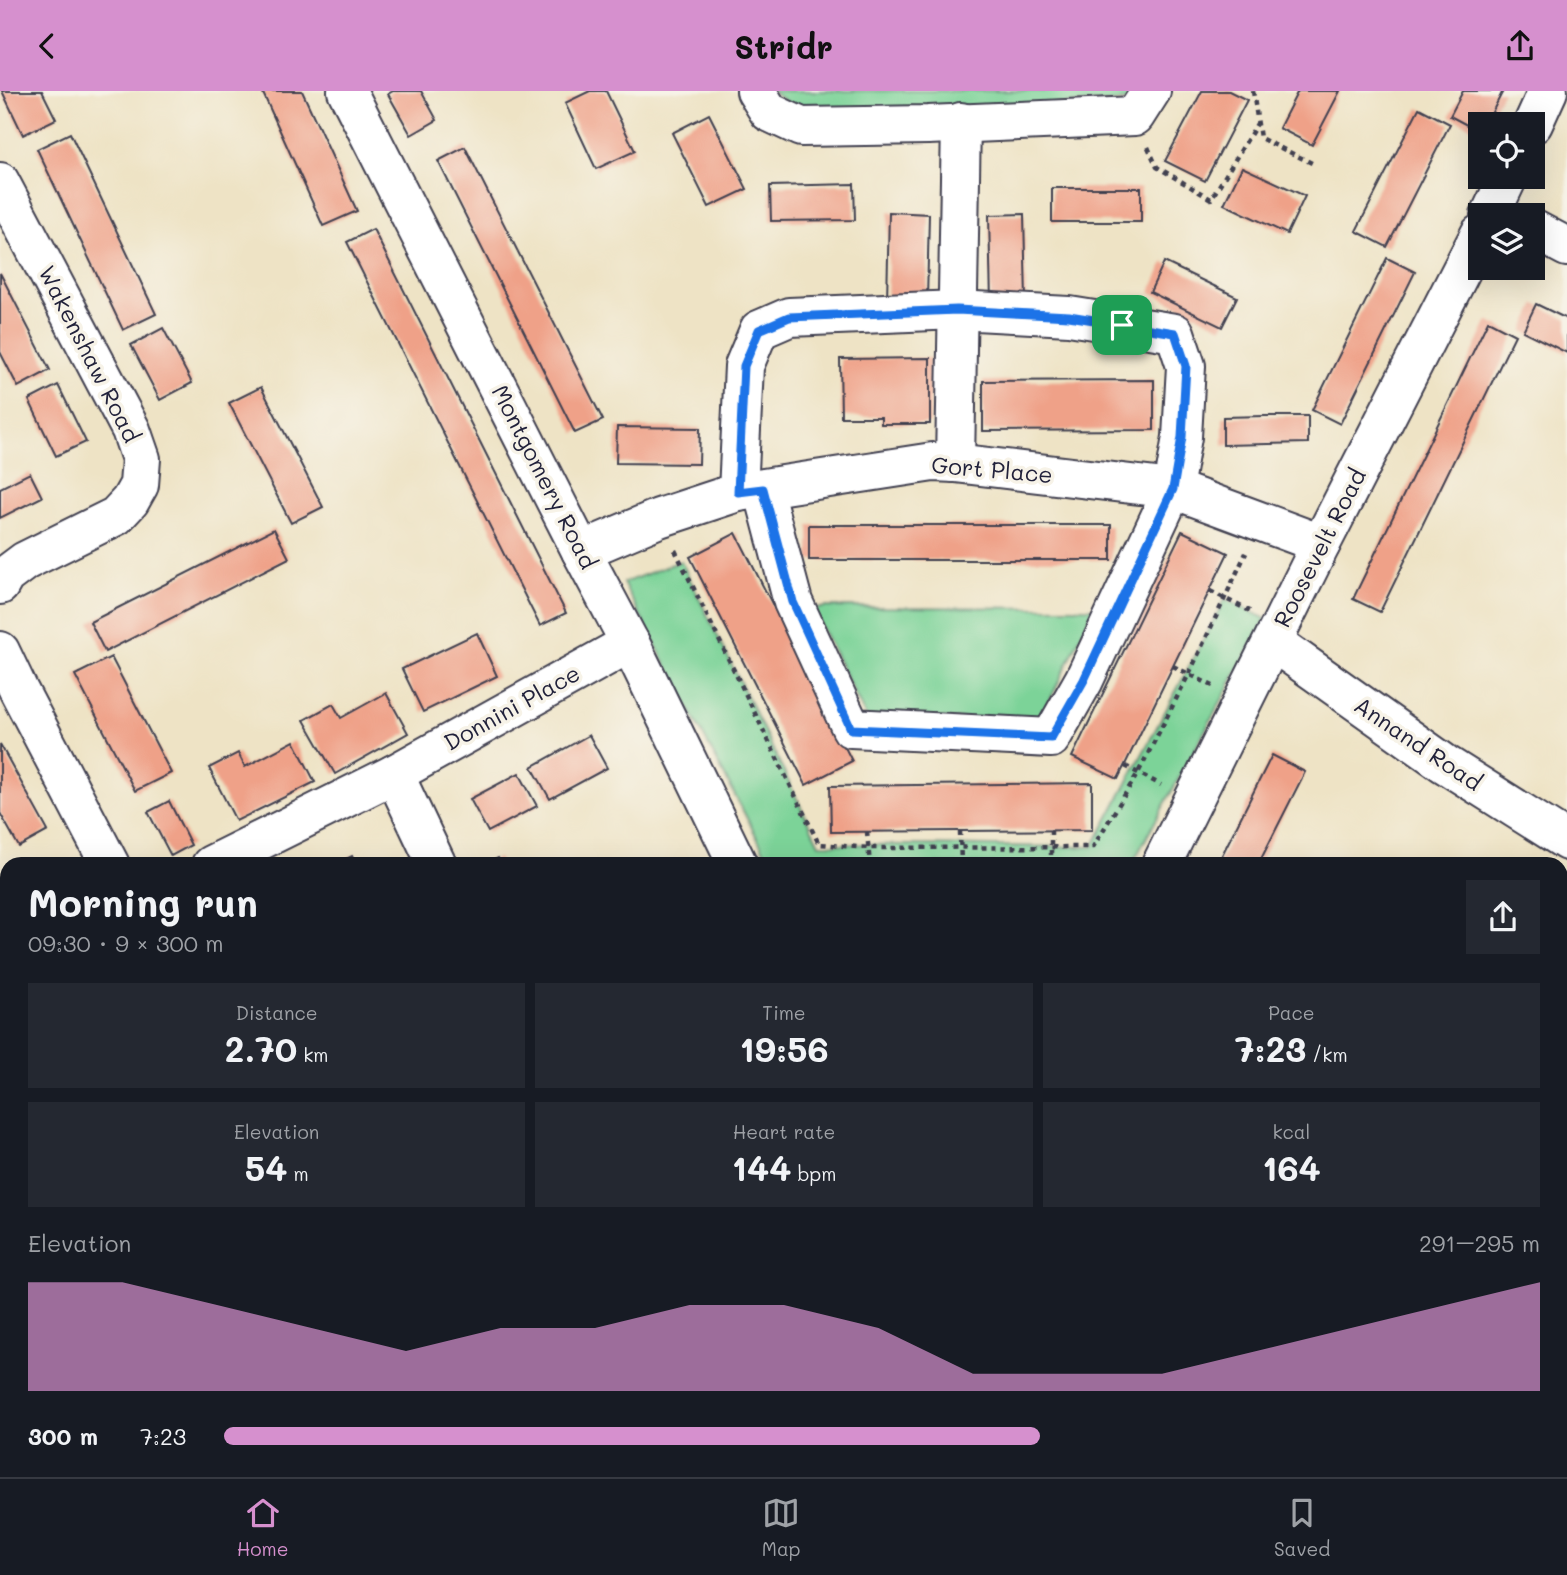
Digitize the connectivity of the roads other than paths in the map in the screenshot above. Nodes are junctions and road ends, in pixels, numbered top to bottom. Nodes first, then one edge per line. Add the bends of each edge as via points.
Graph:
1 (347, 91) edge
2 (756, 91) edge
3 (1548, 91) edge
4 (1143, 104) edge
5 (1538, 112) edge
6 (961, 123) junction
7 (0, 182) edge
8 (1545, 235) edge
9 (1567, 247) edge
10 (1468, 263) edge
11 (957, 310) junction
12 (956, 463) junction
13 (1173, 489) junction
14 (750, 490) junction
15 (1321, 544) junction
16 (581, 551) junction
17 (0, 585) edge
18 (1276, 634) junction
19 (630, 643) junction
20 (0, 651) edge
21 (394, 774) junction
22 (1567, 841) edge
23 (106, 857) edge
24 (227, 857) edge
25 (433, 857) edge
26 (734, 857) edge
27 (1165, 857) edge

1 - 16 street, Montgomery Road
2 - 6 street via 769,113 801,127
3 - 5 street
4 - 6 street
6 - 11 street
7 - 17 street, Wakenshaw Road via 131,430 141,459 139,485 116,516 25,561
8 - 9 street
10 - 15 street, Roosevelt Road
11 - 12 street
11 - 13 street via 1069,316 1175,333 1186,366
11 - 14 street via 789,317 759,330 744,366
12 - 13 street, Gort Place
12 - 14 street, Gort Place via 933,462
13 - 14 street via 1084,680 1051,738 851,729 793,602
13 - 15 street, Gort Place
14 - 16 street, Gort Place via 659,518
15 - 18 street, Roosevelt Road
16 - 19 street, Montgomery Road
18 - 22 street, Annand Road via 1445,764
18 - 27 street, Roosevelt Road
19 - 21 street, Donnini Place
19 - 26 street, Montgomery Road
20 - 23 street
21 - 24 street, Donnini Place
21 - 25 street

